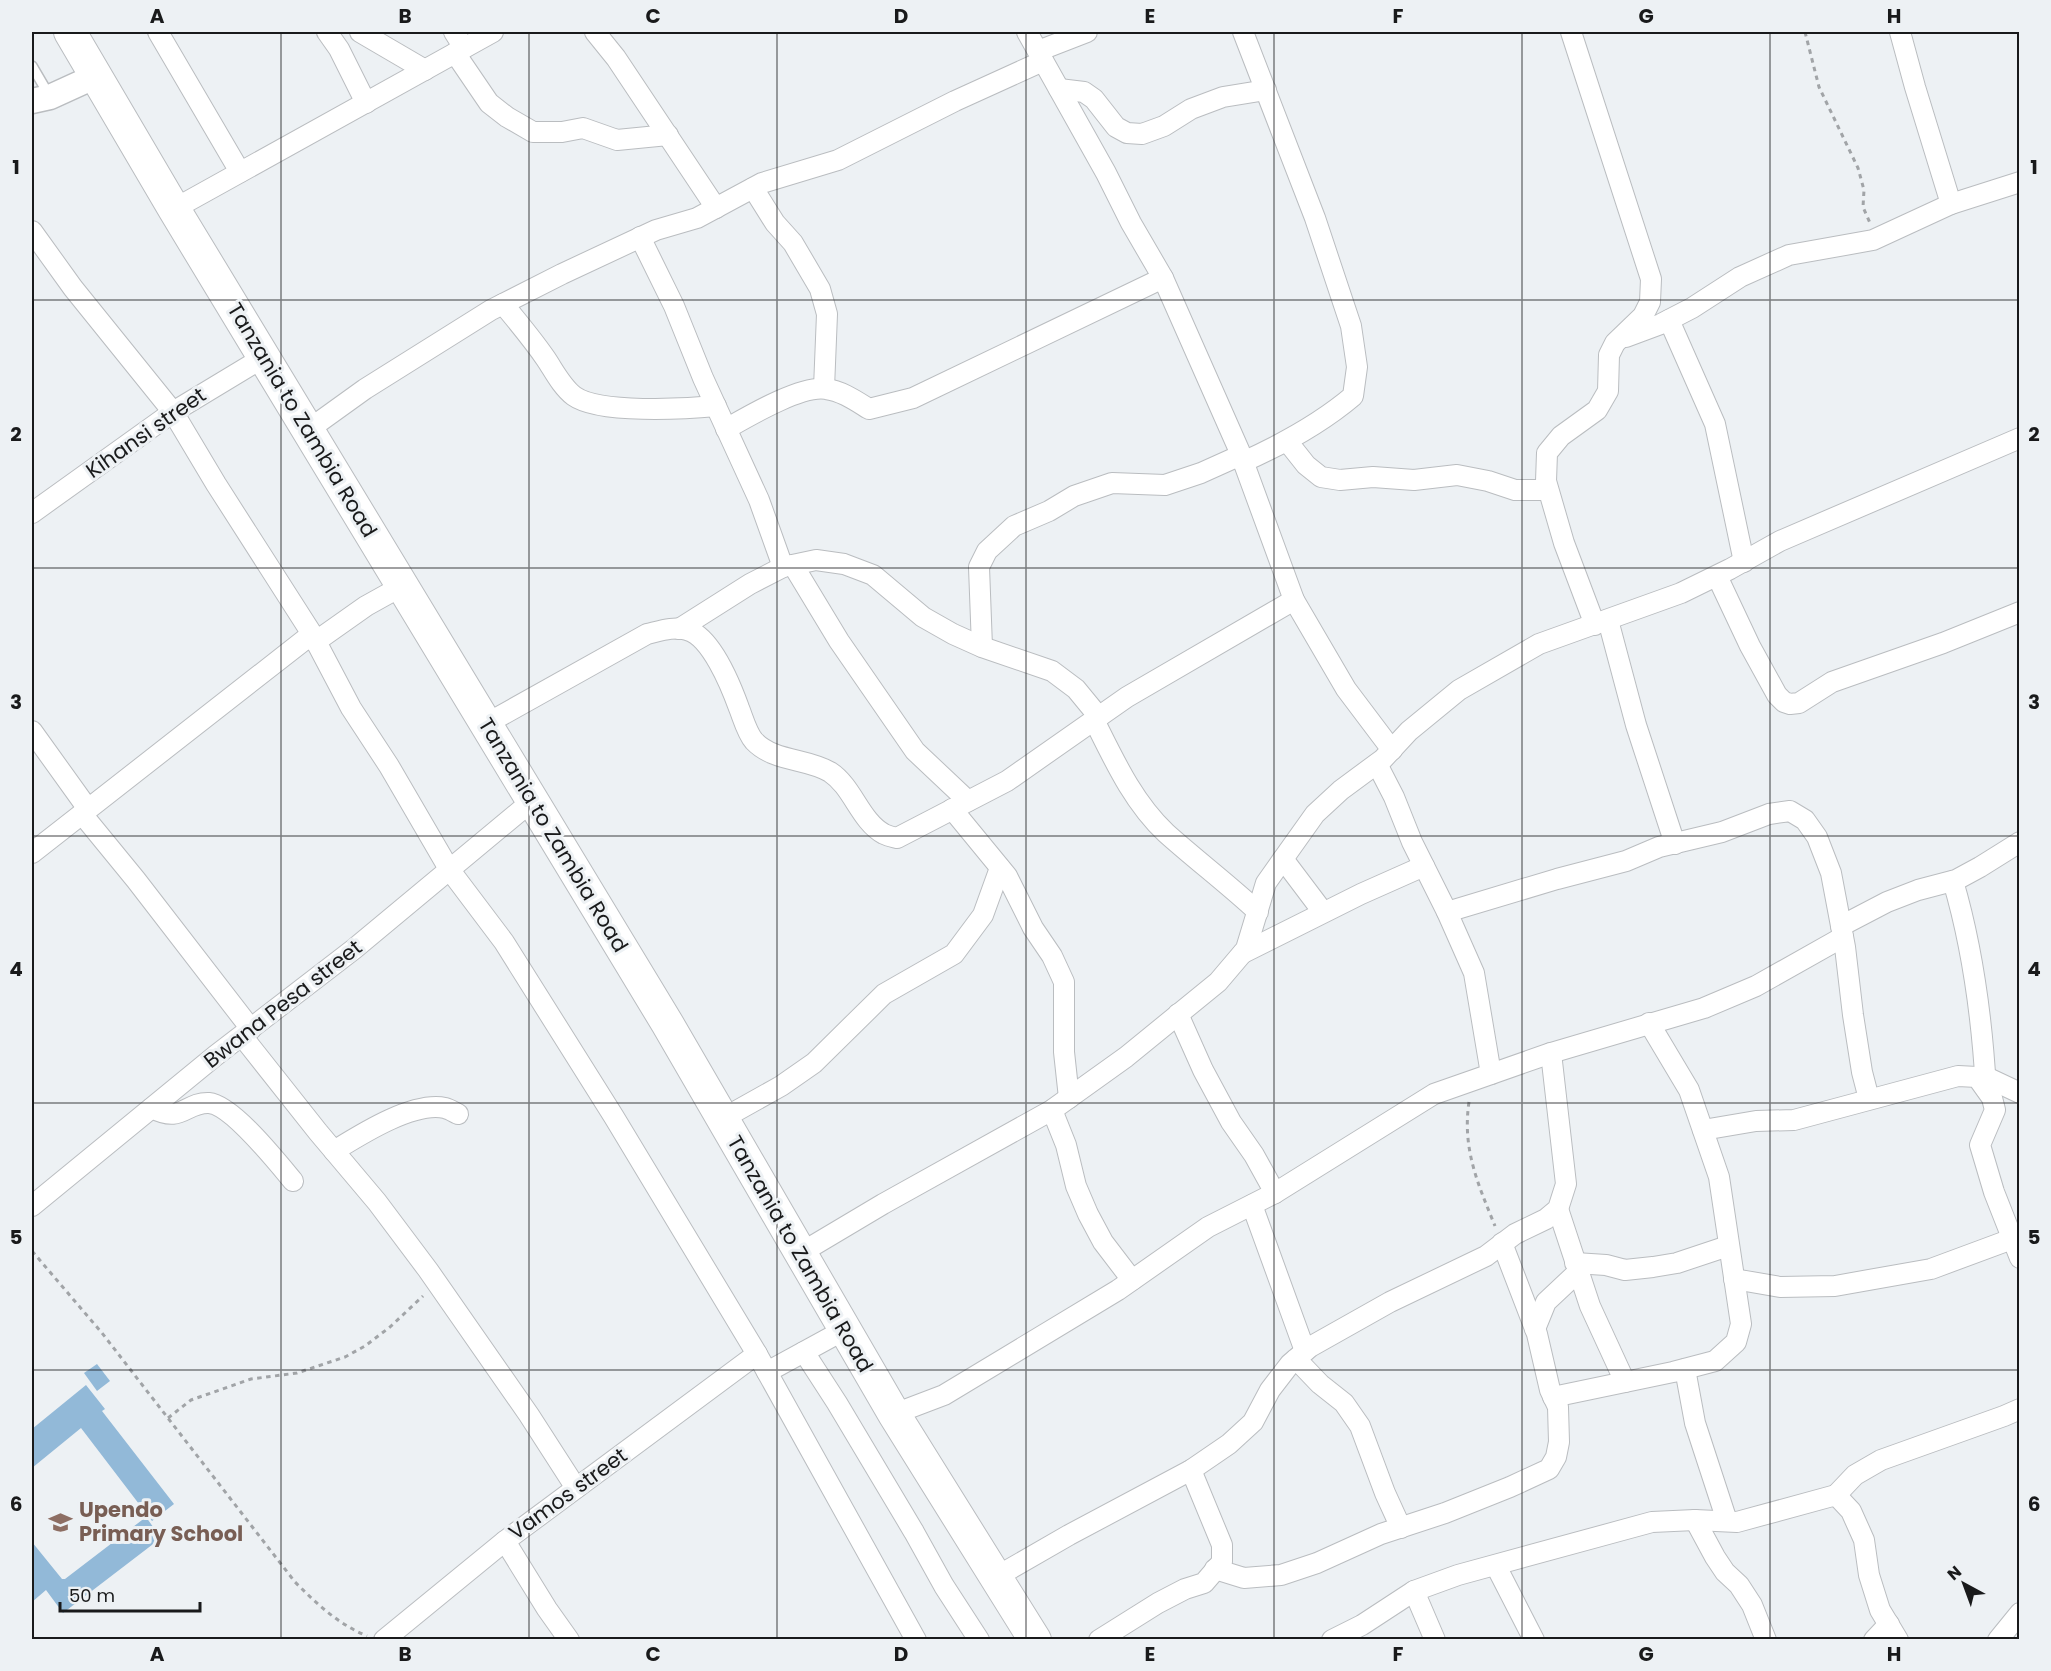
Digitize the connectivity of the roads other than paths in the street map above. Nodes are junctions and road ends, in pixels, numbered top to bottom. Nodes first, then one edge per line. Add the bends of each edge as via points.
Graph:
1 (70, 32) edge
2 (158, 32) edge
3 (327, 32) edge
4 (360, 32) edge
5 (493, 32) edge
6 (595, 32) edge
7 (1027, 32) edge
8 (1087, 32) edge
9 (1243, 32) edge
10 (1571, 32) edge
11 (1900, 32) edge
12 (458, 44) edge
13 (1040, 56) junction
14 (32, 66) edge
15 (425, 70) junction
16 (96, 76) junction
17 (1059, 89) junction
18 (1266, 90) junction
19 (41, 99) edge
20 (366, 103) junction
21 (668, 135) junction
22 (240, 172) junction
23 (2019, 182) edge
24 (753, 188) junction
25 (1951, 204) junction
26 (716, 208) junction
27 (174, 209) junction
28 (32, 231) edge
29 (640, 237) junction
30 (1163, 278) junction
31 (503, 304) junction
32 (1669, 320) junction
33 (1620, 339) junction
34 (264, 357) junction
35 (824, 388) junction
36 (716, 406) junction
37 (173, 412) junction
38 (726, 429) junction
39 (308, 430) junction
40 (2019, 438) edge
41 (1287, 441) junction
42 (1242, 459) junction
43 (1548, 490) junction
44 (32, 513) edge
45 (1744, 562) junction
46 (788, 566) junction
47 (1716, 576) junction
48 (402, 586) junction
49 (1294, 600) junction
50 (2019, 612) edge
51 (1601, 623) junction
52 (679, 629) junction
53 (314, 638) junction
54 (982, 647) junction
55 (1097, 719) junction
56 (486, 724) junction
57 (32, 731) edge
58 (1392, 750) junction
59 (1377, 764) junction
60 (532, 801) junction
61 (960, 805) junction
62 (85, 811) junction
63 (2019, 842) edge
64 (1675, 844) junction
65 (32, 853) edge
66 (1283, 858) junction
67 (1424, 866) junction
68 (1000, 868) junction
69 (449, 869) junction
70 (1953, 880) junction
71 (1258, 912) junction
72 (1323, 912) junction
73 (1447, 912) junction
74 (1842, 932) junction
75 (1243, 953) junction
76 (1178, 1014) junction
77 (1649, 1023) junction
78 (247, 1032) junction
79 (1551, 1053) junction
80 (1482, 1077) junction
81 (1986, 1083) junction
82 (2019, 1093) edge
83 (1069, 1098) junction
84 (1869, 1099) junction
85 (152, 1108) junction
86 (1052, 1110) junction
87 (458, 1114) dead end
88 (722, 1119) junction
89 (1703, 1130) junction
90 (334, 1151) junction
91 (293, 1181) dead end
92 (1275, 1194) junction
93 (1252, 1205) junction
94 (32, 1206) edge
95 (1558, 1209) junction
96 (2016, 1237) edge
97 (1502, 1244) junction
98 (1728, 1246) junction
99 (799, 1254) junction
100 (2019, 1258) edge
101 (1577, 1267) junction
102 (1734, 1279) junction
103 (1132, 1280) junction
104 (1535, 1329) junction
105 (844, 1330) junction
106 (804, 1352) junction
107 (757, 1354) junction
108 (1300, 1355) junction
109 (1685, 1369) junction
110 (767, 1372) junction
111 (1625, 1382) junction
112 (1553, 1397) junction
113 (2019, 1408) edge
114 (894, 1414) junction
115 (1191, 1470) junction
116 (576, 1488) junction
117 (1836, 1495) junction
118 (1695, 1520) junction
119 (1727, 1521) junction
120 (1401, 1528) junction
121 (505, 1541) junction
122 (1496, 1566) junction
123 (1215, 1569) junction
124 (996, 1577) junction
125 (1414, 1591) junction
126 (2019, 1612) edge
127 (1893, 1632) edge
128 (383, 1639) edge
129 (569, 1640) edge
130 (916, 1640) edge
131 (979, 1640) edge
132 (1035, 1640) edge
133 (1099, 1640) edge
134 (1332, 1640) edge
135 (1435, 1640) edge
136 (1534, 1640) edge
137 (1766, 1640) edge
138 (1874, 1640) edge
139 (1998, 1640) edge

1 - 16 highway, Tanzania to Zambia Road
2 - 22 street
3 - 20 street
4 - 15 street
5 - 12 street
6 - 21 street
7 - 13 street
8 - 13 street
9 - 18 street
10 - 33 street via 1651,279 1650,302 1643,316
11 - 25 street
12 - 15 street
12 - 21 street via 489,103 533,132 583,128 617,140
13 - 17 street
13 - 24 street via 838,159
14 - 19 lane
15 - 20 street
16 - 19 street
16 - 27 highway, Tanzania to Zambia Road
17 - 18 street via 1084,92 1116,127 1142,134 1223,97
17 - 30 street
18 - 41 street via 1351,326 1358,367 1353,396 1330,416
20 - 22 street
21 - 26 street
22 - 27 street
23 - 25 street
24 - 26 street
24 - 35 street via 820,289 826,314
25 - 32 street via 1876,238 1789,255 1768,263
26 - 29 street
27 - 34 highway, Tanzania to Zambia Road
28 - 37 street
29 - 31 street
29 - 36 street
30 - 35 street via 914,398 869,409
30 - 42 street
31 - 36 street via 573,396 589,403 644,410
31 - 39 street via 365,389
32 - 33 street
32 - 45 street via 1715,424
33 - 43 street via 1609,356 1608,391 1597,410 1561,436 1547,453
34 - 37 street, Kihansi street
34 - 39 highway, Tanzania to Zambia Road
35 - 38 street via 774,404
36 - 38 street
37 - 44 street, Kihansi street
37 - 53 street
38 - 46 street
39 - 48 highway, Tanzania to Zambia Road
40 - 45 street via 1780,541
41 - 42 street
41 - 43 street via 1321,477 1414,480 1457,475 1515,490
42 - 49 street
42 - 54 street via 1165,485 1112,483 1074,496 1014,526 987,551 979,567
43 - 51 street via 1564,543
45 - 47 street
46 - 52 street via 750,584
46 - 54 street via 816,560 844,564 873,575 923,617
46 - 61 street via 915,751
47 - 50 street via 1777,695 1790,704 1799,703 1832,682
47 - 51 street
48 - 53 street
48 - 56 highway, Tanzania to Zambia Road
49 - 55 street via 1126,697
49 - 58 street via 1346,688
51 - 58 street via 1539,644 1460,690
51 - 64 street
52 - 56 street via 647,634
52 - 61 street via 701,636 711,651 752,739 766,751 829,772 884,834 897,838
53 - 62 street
53 - 69 street via 351,708 390,765
54 - 55 street via 1052,671 1076,689
55 - 61 street via 1007,781
55 - 71 street via 1133,794 1165,832
56 - 60 highway, Tanzania to Zambia Road
57 - 62 street
58 - 59 street
59 - 66 street via 1315,814
59 - 67 street
60 - 69 street, Bwana Pesa street
60 - 88 highway, Tanzania to Zambia Road
61 - 68 street
62 - 65 street
62 - 78 street
63 - 70 street
64 - 73 street
64 - 74 street via 1790,811 1805,820 1818,837 1831,873
66 - 71 street via 1266,883
66 - 72 street
67 - 72 street
67 - 73 street
68 - 83 street via 1064,982 1064,1052
68 - 88 street via 983,915 954,954 884,994 814,1063
69 - 78 street, Bwana Pesa street
69 - 107 street via 504,942 543,1003
70 - 74 street via 1887,902
70 - 81 street via 1978,993
71 - 75 street
72 - 75 street
73 - 80 street via 1474,973
74 - 77 street via 1745,990 1704,1008
74 - 84 street via 1852,1015
75 - 76 street via 1218,982
76 - 83 street
76 - 92 street via 1203,1070
77 - 79 street
77 - 89 street via 1689,1090
78 - 85 street, Bwana Pesa street
78 - 90 street
79 - 80 street
79 - 95 street via 1566,1184
80 - 92 street via 1434,1094
81 - 82 street
81 - 84 street via 1977,1077 1958,1076
81 - 96 street via 1995,1110 1980,1145 1994,1192
83 - 86 street
84 - 89 street via 1794,1120 1756,1121
85 - 91 street via 173,1115 198,1105 216,1106 235,1117
85 - 94 street, Bwana Pesa street
86 - 99 street
86 - 103 street via 1088,1214 1103,1242
87 - 90 street via 444,1108 429,1108 405,1114
88 - 99 highway, Tanzania to Zambia Road
89 - 98 street via 1719,1177
90 - 116 street via 438,1283
92 - 93 street
93 - 103 street via 1208,1227
93 - 108 street
95 - 97 street
95 - 101 street
96 - 100 street
96 - 102 street via 1931,1269 1835,1286 1780,1287
97 - 104 street
97 - 108 street via 1486,1256 1390,1302
98 - 101 street via 1653,1268
98 - 102 street
99 - 105 highway, Tanzania to Zambia Road
101 - 104 street via 1546,1302
101 - 111 street via 1590,1306
102 - 109 street via 1741,1324 1736,1342 1715,1361
103 - 114 street via 944,1395
104 - 112 street
105 - 106 street
105 - 114 highway, Tanzania to Zambia Road
106 - 110 street
106 - 131 street
107 - 110 street
107 - 116 street, Vamos street
108 - 115 street via 1270,1390 1253,1422
108 - 120 street via 1320,1384 1344,1403 1360,1426
109 - 111 street
109 - 119 street via 1695,1423
110 - 130 street
111 - 112 street
112 - 120 street via 1558,1407 1559,1442 1549,1469 1445,1514
113 - 117 street via 1881,1460 1856,1475
114 - 124 highway, Tanzania to Zambia Road
115 - 123 street via 1222,1545 1222,1562
115 - 124 street
116 - 121 street, Vamos street
117 - 119 street via 1737,1522
117 - 127 street via 1851,1511 1864,1540 1880,1610
118 - 119 street
118 - 122 street via 1652,1522
118 - 137 street via 1725,1572 1752,1605
120 - 123 street via 1281,1575 1244,1578
121 - 128 street, Vamos street
121 - 129 street
122 - 125 street
122 - 136 street
123 - 133 street via 1204,1583 1158,1603
124 - 132 highway, Tanzania to Zambia Road
125 - 134 street
125 - 135 street
126 - 139 street
127 - 138 street

